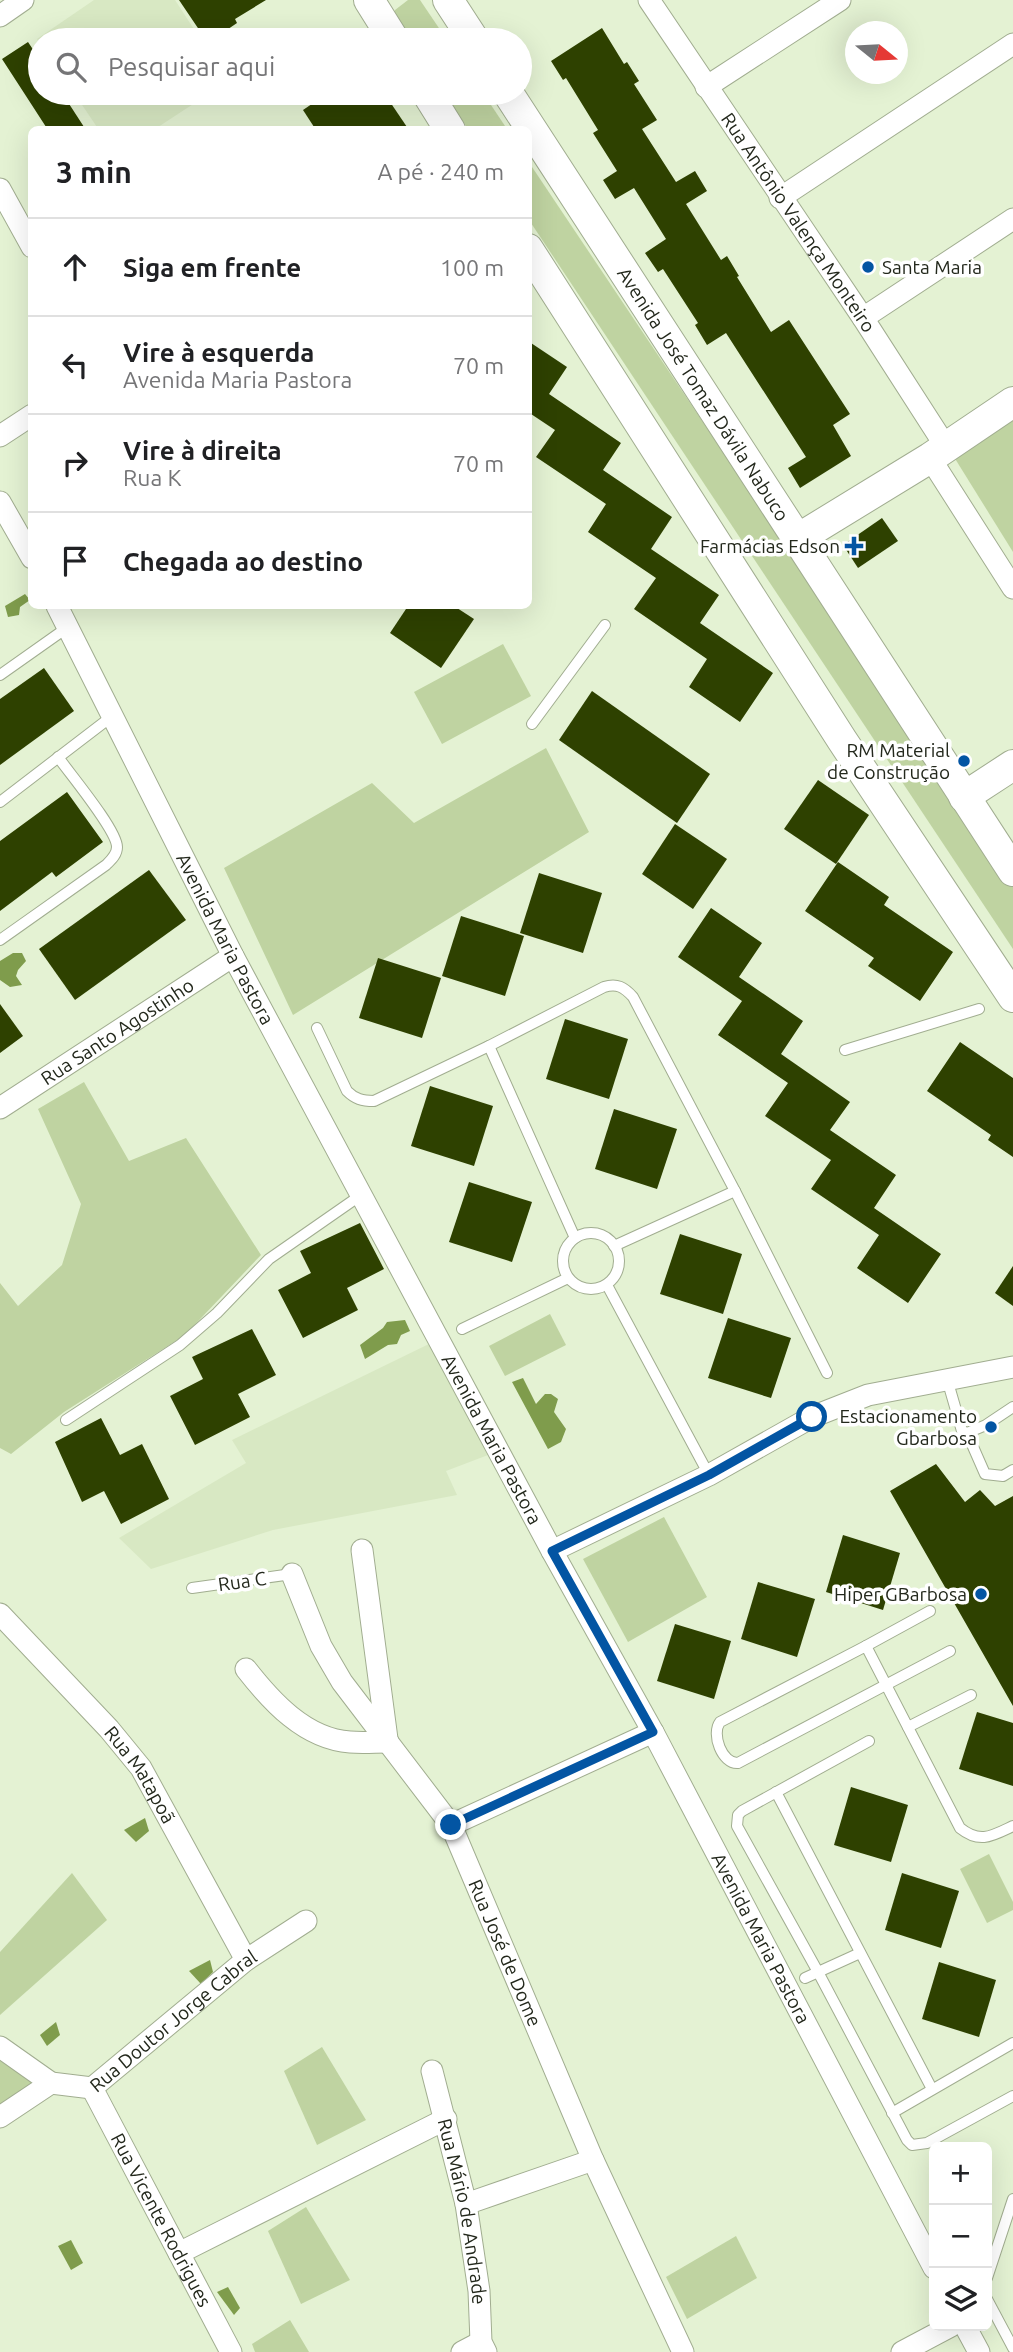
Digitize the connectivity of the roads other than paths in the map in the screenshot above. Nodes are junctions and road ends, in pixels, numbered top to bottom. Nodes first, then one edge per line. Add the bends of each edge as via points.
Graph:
1 (23, 0) edge
2 (448, 0) edge
3 (649, 0) edge
4 (840, 0) edge
5 (375, 2) edge
6 (0, 16) edge
7 (388, 28) edge
8 (466, 28) edge
9 (1013, 44) edge
10 (706, 87) junction
11 (434, 105) edge
12 (516, 105) edge
13 (448, 126) edge
14 (529, 126) edge
15 (532, 130) edge
16 (0, 189) edge
17 (780, 198) junction
18 (1013, 219) edge
19 (28, 240) edge
20 (532, 260) edge
21 (863, 318) junction
22 (1013, 402) edge
23 (28, 418) edge
24 (0, 436) edge
25 (938, 453) junction
26 (0, 502) edge
27 (796, 540) junction
28 (28, 551) edge
29 (1013, 587) edge
30 (59, 609) edge
31 (604, 625) dead end
32 (68, 627) junction
33 (0, 675) edge
34 (111, 717) junction
35 (532, 724) dead end
36 (58, 757) junction
37 (1013, 765) edge
38 (964, 797) junction
39 (0, 802) edge
40 (1013, 871) edge
41 (0, 940) edge
42 (233, 956) junction
43 (1013, 997) edge
44 (979, 1009) dead end
45 (317, 1028) dead end
46 (489, 1046) junction
47 (845, 1050) dead end
48 (0, 1108) edge
49 (735, 1191) junction
50 (361, 1195) junction
51 (575, 1238) junction
52 (614, 1246) junction
53 (568, 1278) junction
54 (607, 1285) junction
55 (462, 1329) dead end
56 (1013, 1367) edge
57 (827, 1373) dead end
58 (947, 1379) junction
59 (1013, 1407) edge
60 (66, 1420) dead end
61 (967, 1433) junction
62 (1013, 1470) edge
63 (709, 1475) junction
64 (362, 1550) dead end
65 (552, 1551) junction
66 (292, 1574) joint
67 (192, 1588) dead end
68 (930, 1611) dead end
69 (0, 1614) edge
70 (866, 1646) junction
71 (950, 1651) dead end
72 (246, 1669) dead end
73 (885, 1684) junction
74 (971, 1695) dead end
75 (908, 1727) junction
76 (653, 1732) junction
77 (869, 1741) dead end
78 (388, 1742) junction
79 (776, 1792) junction
80 (451, 1825) junction
81 (1013, 1826) edge
82 (306, 1921) dead end
83 (860, 1953) junction
84 (246, 1960) junction
85 (803, 1979) junction
86 (1013, 2043) edge
87 (0, 2047) edge
88 (432, 2071) dead end
89 (51, 2083) junction
90 (92, 2088) junction
91 (932, 2089) junction
92 (1013, 2096) edge
93 (892, 2113) junction
94 (0, 2117) edge
95 (446, 2119) junction
96 (593, 2160) junction
97 (1013, 2199) edge
98 (466, 2204) junction
99 (179, 2253) junction
100 (929, 2257) edge
101 (990, 2268) edge
102 (992, 2308) edge
103 (942, 2331) edge
104 (968, 2331) edge
105 (1013, 2348) edge
106 (476, 2349) edge
107 (231, 2352) edge
108 (683, 2352) edge
109 (902, 2352) edge
110 (979, 2352) edge

1 - 6 street
2 - 8 main road
3 - 10 street, Rua Antônio Valença Monteiro
4 - 10 street
5 - 7 main road
9 - 17 street
10 - 17 street, Rua Antônio Valença Monteiro
11 - 13 main road
12 - 14 main road, Avenida José Tomaz Dávila Nabuco
15 - 27 main road, Avenida José Tomaz Dávila Nabuco
16 - 19 street
17 - 21 street, Rua Antônio Valença Monteiro
18 - 21 street
20 - 43 main road
21 - 25 street, Rua Antônio Valença Monteiro
22 - 25 main road
23 - 24 street
25 - 27 main road
25 - 29 street, Rua Antônio Valença Monteiro
26 - 28 street
27 - 38 main road, Avenida José Tomaz Dávila Nabuco
30 - 32 street, Avenida Maria Pastora
31 - 35 lane
32 - 33 lane
32 - 34 street, Avenida Maria Pastora
34 - 36 lane
34 - 42 street, Avenida Maria Pastora
36 - 39 lane
36 - 41 lane via 112,831 115,856
37 - 38 main road
38 - 40 main road, Avenida José Tomaz Dávila Nabuco
42 - 48 street, Rua Santo Agostinho
42 - 50 street, Avenida Maria Pastora
44 - 47 lane
45 - 46 lane via 347,1091 363,1101 374,1101
46 - 49 lane via 604,987 626,988
46 - 51 lane
49 - 52 lane
49 - 57 lane
50 - 60 lane via 269,1259 180,1345
50 - 65 street, Avenida Maria Pastora
51 - 52 lane via 596,1234
51 - 53 lane via 563,1256
52 - 54 lane via 619,1267
53 - 54 lane via 586,1289
53 - 55 lane
54 - 63 lane
56 - 58 street
58 - 61 lane via 961,1431
58 - 63 street via 868,1395 812,1417
59 - 61 lane
61 - 62 lane via 985,1474 1003,1476
63 - 65 street
64 - 78 street
65 - 76 street, Avenida Maria Pastora
66 - 67 lane, Rua C
66 - 78 street, Rua José de Dome via 321,1646
68 - 70 lane
69 - 84 street, Rua Matapoã via 141,1768
70 - 73 lane
70 - 73 lane via 720,1722 716,1734 726,1760 738,1763
71 - 73 lane
72 - 78 street via 263,1691 307,1729 347,1742
73 - 75 lane
74 - 75 lane
75 - 81 lane via 960,1828 981,1838
76 - 80 street
76 - 85 street, Avenida Maria Pastora
77 - 79 lane
78 - 80 street, Rua José de Dome
79 - 83 lane
79 - 85 lane via 742,1811 737,1826
80 - 96 street, Rua José de Dome
82 - 84 street, Rua Doutor Jorge Cabral
83 - 85 lane
83 - 91 lane
84 - 90 street, Rua Doutor Jorge Cabral
85 - 93 lane
85 - 100 street, Avenida Maria Pastora
86 - 91 lane
87 - 89 street
88 - 95 street, Rua Mário de Andrade
89 - 90 street, Rua Doutor Jorge Cabral
89 - 94 street
90 - 99 street, Rua Vicente Rodrigues
91 - 93 lane
92 - 93 lane via 920,2145 907,2140
95 - 98 street, Rua Mário de Andrade
95 - 99 street
96 - 98 street
96 - 108 street, Rua José de Dome
97 - 101 lane
98 - 106 street, Rua Mário de Andrade via 479,2291
99 - 107 street, Rua Vicente Rodrigues
102 - 105 lane
103 - 109 street
104 - 110 street

